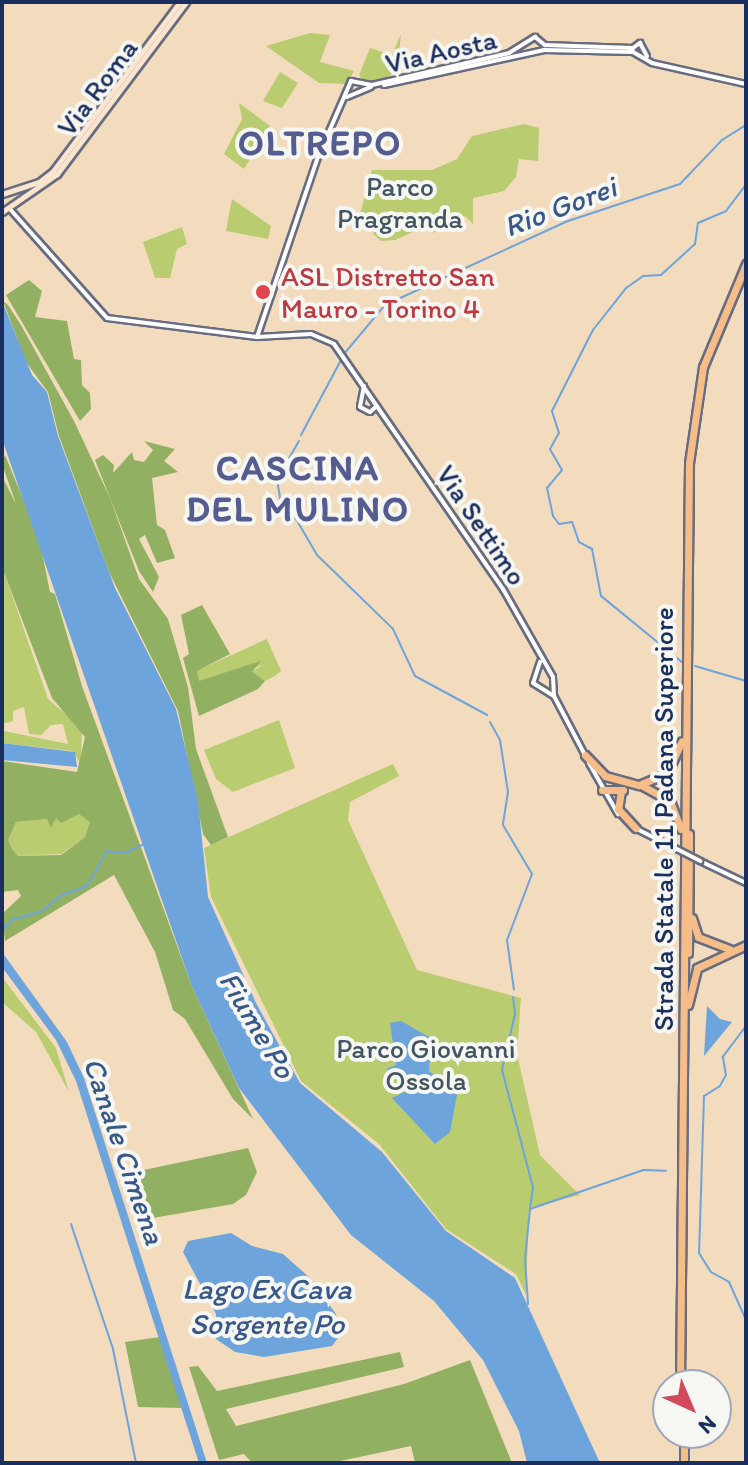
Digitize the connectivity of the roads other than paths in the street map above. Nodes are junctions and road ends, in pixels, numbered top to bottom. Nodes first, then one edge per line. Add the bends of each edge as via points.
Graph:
1 (183, 2) edge
2 (528, 44) junction
3 (544, 47) junction
4 (633, 50) junction
5 (531, 51) junction
6 (645, 56) junction
7 (746, 84) edge
8 (356, 89) junction
9 (5, 204) edge
10 (746, 264) edge
11 (746, 273) edge
12 (257, 337) junction
13 (368, 394) junction
14 (375, 408) junction
15 (540, 660) junction
16 (539, 671) junction
17 (546, 671) junction
18 (552, 685) junction
19 (545, 691) junction
20 (554, 696) junction
21 (685, 723) junction
22 (585, 755) junction
23 (637, 785) junction
24 (602, 790) junction
25 (621, 791) junction
26 (636, 828) junction
27 (684, 844) junction
28 (746, 883) edge
29 (689, 888) junction
30 (746, 945) edge
31 (732, 950) junction
32 (688, 1005) junction
33 (683, 1273) junction
34 (682, 1369) edge

1 - 9 main road, Via Roma via 53,171
2 - 3 street via 537,37
2 - 5 street
2 - 8 street, Via Aosta via 514,52
3 - 4 street
3 - 5 street, Via Aosta
4 - 6 street
4 - 6 street via 642,44
5 - 8 street, Via Aosta
6 - 7 street
8 - 12 street via 343,103 318,157
9 - 12 street via 102,315 149,326
10 - 21 highway, Strada Statale 11 Padana Superiore via 711,340 692,428
11 - 29 highway, Strada Statale 11 Padana Superiore via 716,339 696,429
12 - 13 street via 319,335 340,351
13 - 14 street
13 - 14 street via 360,407
14 - 15 street, Via Settimo via 386,416 500,584
15 - 16 street
15 - 17 street, Via Settimo
16 - 17 street
16 - 19 street via 533,683
17 - 18 street, Via Settimo
18 - 19 street
18 - 20 street, Via Settimo
19 - 20 street
20 - 22 street, Via Settimo
21 - 23 highway via 674,764 659,779
21 - 27 highway, Strada Statale 11 Padana Superiore
22 - 23 highway via 605,776
22 - 24 street, Via Settimo
23 - 25 highway
23 - 27 highway via 670,801
24 - 25 highway
24 - 26 street, Via Settimo via 614,810
25 - 26 highway via 618,809
26 - 28 street, Via Settimo, bridge
27 - 33 highway, Strada Statale 11 Padana Superiore
29 - 31 highway via 698,937
29 - 32 highway, Strada Statale 11 Padana Superiore
30 - 31 highway
31 - 32 highway via 697,968
32 - 33 highway, Strada Statale 11 Padana Superiore
33 - 34 highway, Strada Statale 11 Padana Superiore

